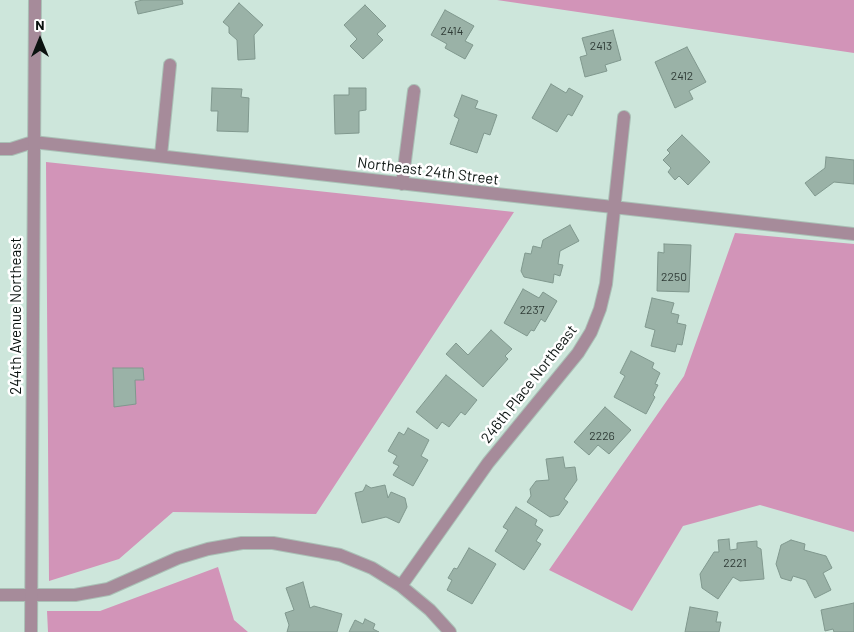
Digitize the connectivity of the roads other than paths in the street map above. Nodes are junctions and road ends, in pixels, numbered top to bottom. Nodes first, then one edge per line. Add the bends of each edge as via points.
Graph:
1 (35, 0) edge
2 (170, 65) dead end
3 (414, 91) dead end
4 (624, 117) dead end
5 (33, 142) junction
6 (0, 149) edge
7 (161, 155) junction
8 (402, 184) junction
9 (615, 209) junction
10 (854, 234) edge
11 (401, 586) junction
12 (30, 595) junction
13 (0, 596) edge
14 (31, 632) edge
15 (450, 632) edge

1 - 5 street, 244th Avenue Northeast
2 - 7 street
3 - 8 street
4 - 9 street, 246th Place Northeast
5 - 6 street, Northeast 24th Street
5 - 7 street, Northeast 24th Street
5 - 12 street, 244th Avenue Northeast
7 - 8 street, Northeast 24th Street
8 - 9 street, Northeast 24th Street
9 - 10 street, Northeast 24th Street
9 - 11 street, 246th Place Northeast via 606,284 591,332 578,353 488,463
11 - 12 street via 372,568 340,555 305,547 242,543 178,558 108,590 75,596
11 - 15 street
12 - 13 street
12 - 14 street, 244th Avenue Northeast

